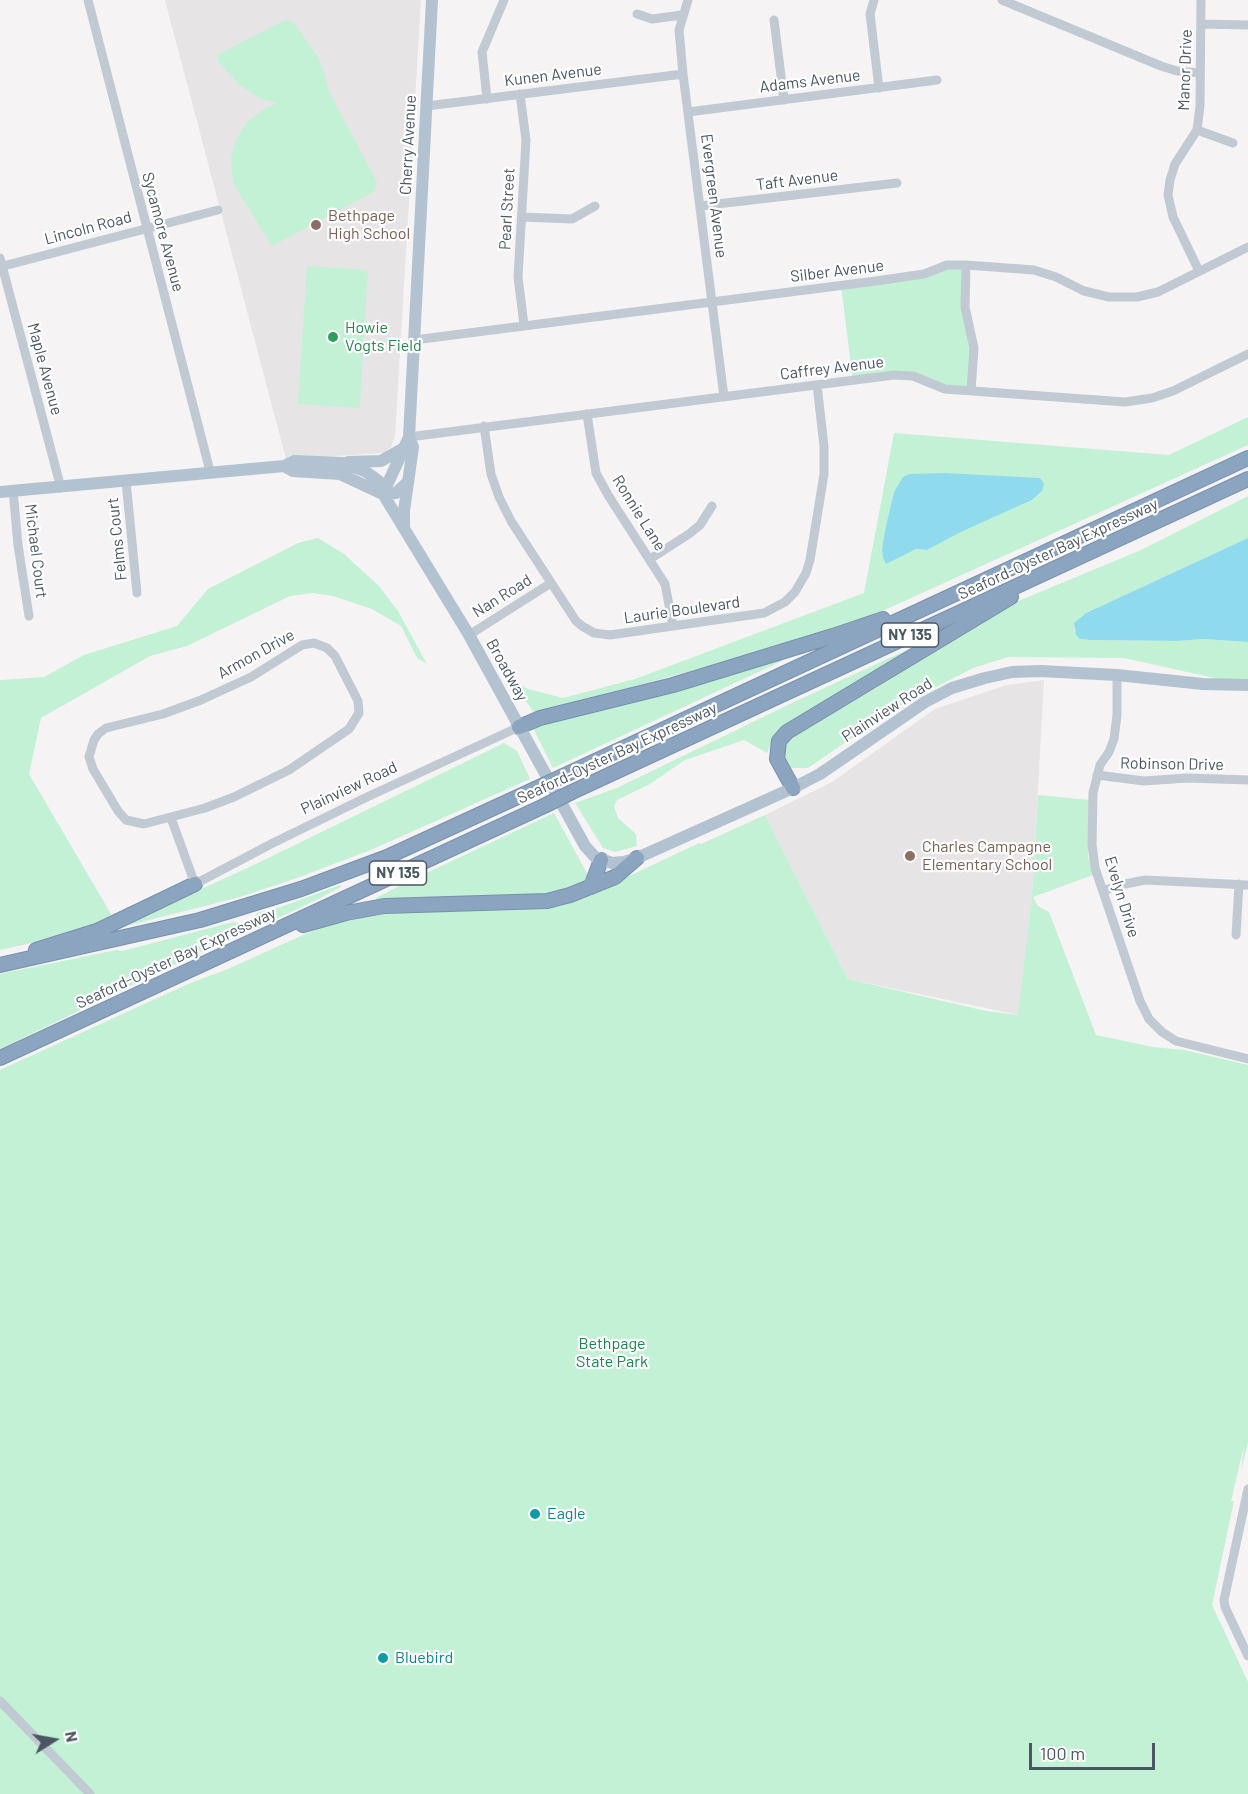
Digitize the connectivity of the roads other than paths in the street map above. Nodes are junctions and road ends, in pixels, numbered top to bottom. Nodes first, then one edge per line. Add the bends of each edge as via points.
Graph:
1 (88, 0) edge
2 (432, 0) edge
3 (504, 0) edge
4 (688, 0) edge
5 (874, 0) edge
6 (1002, 0) edge
7 (1201, 0) edge
8 (637, 14) dead end
9 (682, 15) junction
10 (774, 20) dead end
11 (1202, 24) junction
12 (1248, 25) edge
13 (1200, 73) junction
14 (683, 74) junction
15 (937, 80) dead end
16 (879, 88) junction
17 (520, 94) junction
18 (486, 99) junction
19 (784, 100) junction
20 (426, 106) junction
21 (688, 112) junction
22 (1197, 130) junction
23 (1233, 143) dead end
24 (897, 183) dead end
25 (595, 206) dead end
26 (700, 206) junction
27 (218, 210) dead end
28 (522, 217) junction
29 (147, 228) junction
30 (1248, 248) edge
31 (1, 264) edge
32 (966, 265) junction
33 (1199, 271) junction
34 (712, 302) junction
35 (524, 325) junction
36 (414, 340) junction
37 (1248, 354) edge
38 (817, 385) junction
39 (971, 391) junction
40 (724, 397) junction
41 (587, 414) junction
42 (484, 426) junction
43 (406, 442) junction
44 (1248, 458) edge
45 (343, 463) junction
46 (284, 466) junction
47 (210, 471) junction
48 (1248, 479) edge
49 (126, 481) junction
50 (408, 482) junction
51 (61, 488) junction
52 (6, 491) edge
53 (383, 494) junction
54 (712, 506) dead end
55 (404, 527) junction
56 (650, 559) junction
57 (1065, 563) junction
58 (551, 583) junction
59 (137, 593) dead end
60 (945, 598) junction
61 (29, 616) dead end
62 (674, 626) junction
63 (469, 635) junction
64 (1117, 675) junction
65 (1248, 685) edge
66 (519, 728) junction
67 (1097, 775) junction
68 (1248, 780) edge
69 (793, 788) junction
70 (171, 818) junction
71 (637, 858) junction
72 (601, 860) junction
73 (195, 884) junction
74 (1244, 884) edge
75 (591, 887) junction
76 (1103, 891) junction
77 (1236, 935) dead end
78 (253, 940) junction
79 (0, 964) edge
80 (0, 1058) edge
81 (1248, 1059) edge
82 (1248, 1489) edge
83 (1244, 1530) edge
84 (1248, 1656) edge
85 (0, 1701) edge
86 (90, 1794) edge

1 - 29 street, Sycamore Avenue
2 - 20 main road, Cherry Avenue
3 - 18 street via 482,52
4 - 9 street, Evergreen Avenue
5 - 16 street via 870,14
6 - 13 street via 1161,66
7 - 11 street, Manor Drive
8 - 9 street via 652,19
9 - 14 street, Evergreen Avenue via 679,30
10 - 19 street
11 - 12 street
11 - 13 street, Manor Drive
13 - 22 street, Manor Drive
14 - 17 street, Kunen Avenue
14 - 21 street, Evergreen Avenue
15 - 16 street, Adams Avenue
16 - 19 street, Adams Avenue
17 - 18 street, Kunen Avenue
17 - 28 street, Pearl Street via 526,140
18 - 20 street, Kunen Avenue
19 - 21 street, Adams Avenue
20 - 36 main road, Cherry Avenue
21 - 26 street, Evergreen Avenue
22 - 23 street
22 - 33 street, Manor Drive via 1175,164 1168,195 1173,218
24 - 26 street, Taft Avenue
25 - 28 street via 572,219
26 - 34 street, Evergreen Avenue
27 - 29 street, Lincoln Road
28 - 35 street, Pearl Street via 518,277
29 - 31 street, Lincoln Road
29 - 47 street, Sycamore Avenue
30 - 33 street, Silber Avenue
31 - 51 street, Maple Avenue
32 - 33 street, Silber Avenue via 1034,270 1084,291 1122,298 1158,292
32 - 34 street, Silber Avenue
32 - 39 street via 965,307 974,348
34 - 35 street, Silber Avenue
34 - 40 street, Evergreen Avenue
35 - 36 street, Silber Avenue
36 - 43 main road, Cherry Avenue
37 - 39 street, Caffrey Avenue via 1173,392 1125,402
38 - 39 street, Caffrey Avenue via 907,375 945,389
38 - 40 street, Caffrey Avenue
38 - 62 street, Laurie Boulevard via 824,474 810,560 802,581 785,602 764,613
40 - 41 street, Caffrey Avenue
41 - 42 street, Caffrey Avenue
41 - 56 street, Ronnie Lane via 596,473
42 - 43 street, Caffrey Avenue
42 - 58 street, Laurie Boulevard via 491,474 499,497
43 - 45 main road via 381,460
43 - 50 main road, Cherry Avenue via 413,447
43 - 53 main road, Cherry Avenue
44 - 60 highway, Seaford-Oyster Bay Expressway / NY 135
45 - 46 main road, Broadway via 294,461
45 - 53 main road, Broadway via 380,482
46 - 47 main road, Broadway
46 - 53 main road, Broadway via 293,471 340,474
47 - 49 main road, Broadway
48 - 57 highway, Seaford-Oyster Bay Expressway / NY 135
49 - 51 main road, Broadway
49 - 59 street, Felms Court
50 - 53 main road via 396,493
50 - 55 main road, Cherry Avenue
51 - 52 main road, Broadway
52 - 61 street, Michael Court
53 - 55 main road, Broadway
54 - 56 street via 700,525
55 - 63 main road, Broadway
56 - 62 street, Ronnie Lane via 665,584
57 - 69 highway via 787,732 777,747 777,759
57 - 78 highway, Seaford-Oyster Bay Expressway / NY 135, bridge
58 - 62 street, Laurie Boulevard via 576,621 594,633 610,635
58 - 63 street, Nan Road
60 - 66 highway via 684,682 540,718
60 - 79 highway, Seaford-Oyster Bay Expressway / NY 135, bridge via 397,852 229,912
63 - 66 main road, Broadway
64 - 65 main road, Plainview Road
64 - 67 street, Evelyn Drive via 1114,739
64 - 69 main road, Plainview Road via 1012,672 952,688
66 - 72 main road, Broadway via 585,846
66 - 73 street, Plainview Road via 357,802
67 - 68 street, Robinson Drive via 1144,781
67 - 76 street, Evelyn Drive via 1092,844
69 - 71 main road, Plainview Road
70 - 70 street, Armon Drive via 225,801 269,781 350,729 359,713 358,701 342,666 327,648 314,643 302,645 251,677 201,700 106,728 94,740 89,757 117,812 136,824
70 - 73 street
71 - 72 main road, Plainview Road via 618,863
71 - 75 highway via 615,877
72 - 75 highway
73 - 79 highway via 97,931
74 - 76 street via 1145,880
74 - 77 street
75 - 78 highway via 536,903 371,908
76 - 81 street, Evelyn Drive via 1149,1019 1176,1041
78 - 80 highway, Seaford-Oyster Bay Expressway / NY 135
82 - 83 street
83 - 84 street via 1224,1600
85 - 86 street

